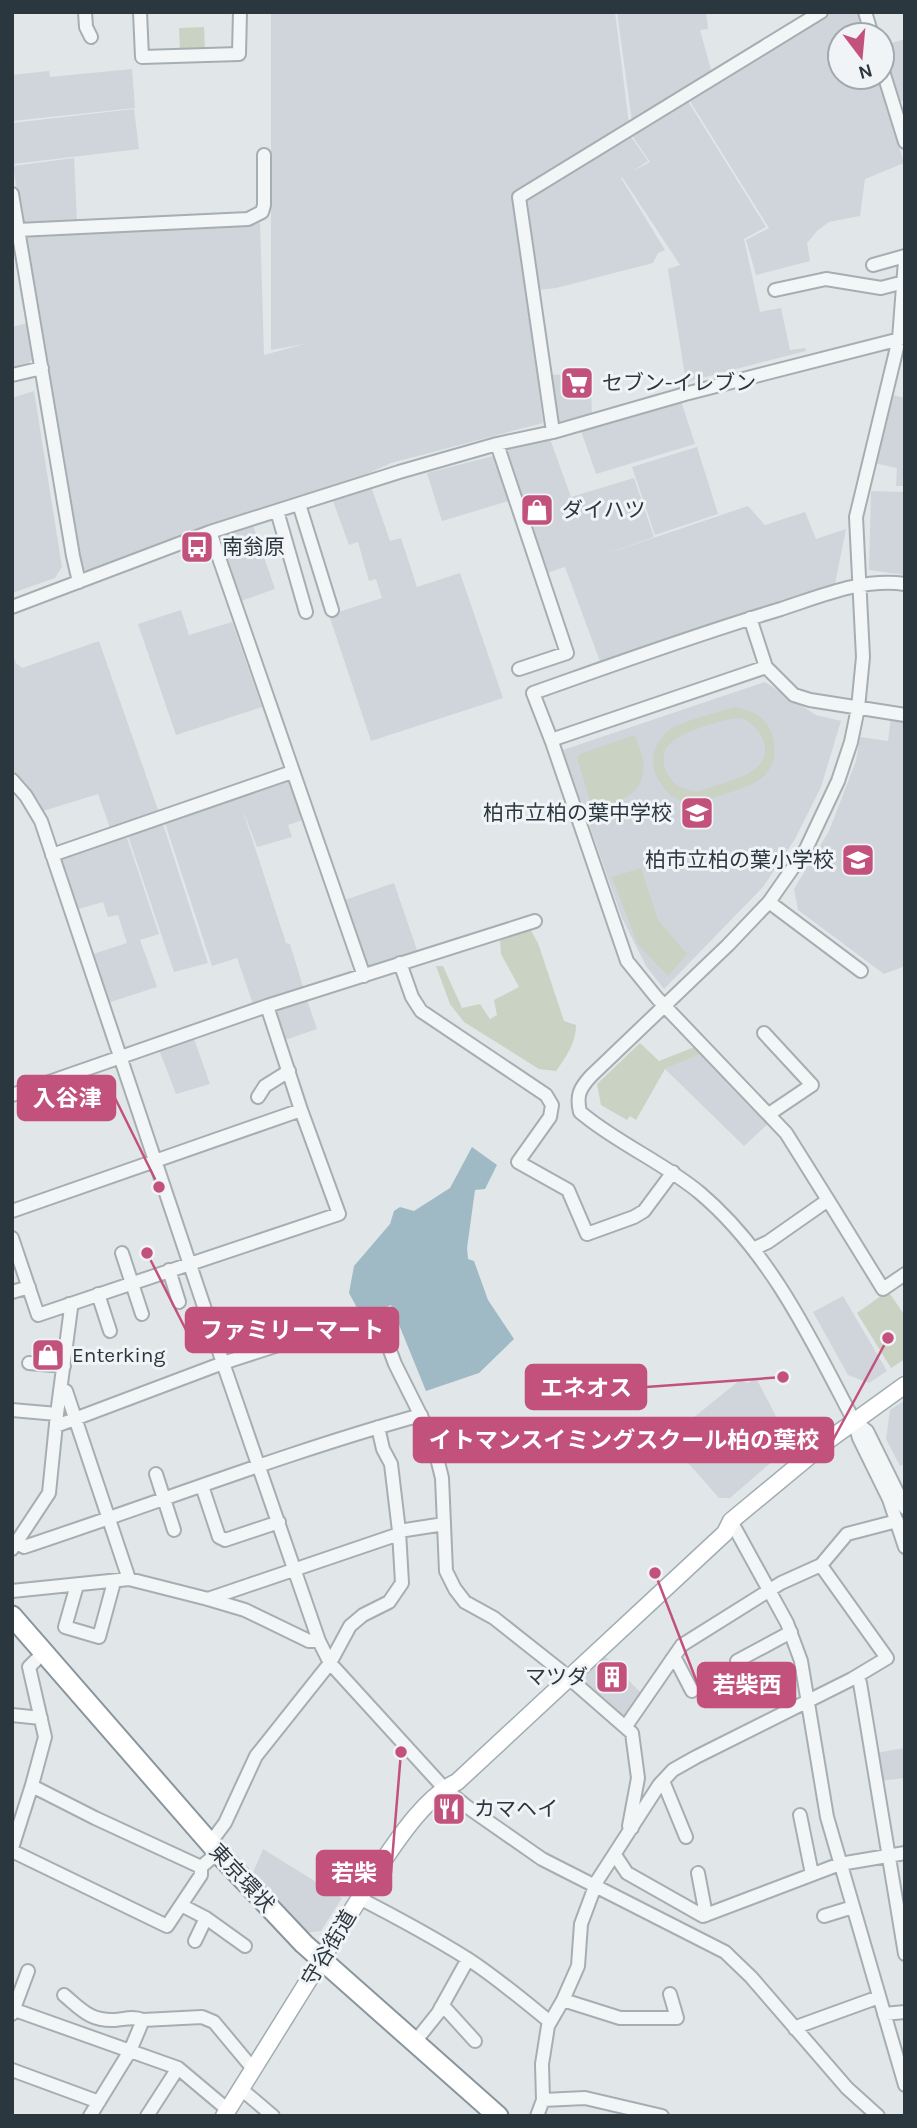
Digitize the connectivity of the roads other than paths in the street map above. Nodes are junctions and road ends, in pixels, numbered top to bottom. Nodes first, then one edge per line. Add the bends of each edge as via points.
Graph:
1 (85, 12) edge
2 (140, 12) edge
3 (240, 12) edge
4 (821, 12) edge
5 (91, 37) dead end
6 (889, 91) edge
7 (905, 142) edge
8 (264, 155) dead end
9 (12, 194) edge
10 (18, 230) junction
11 (905, 258) edge
12 (873, 265) dead end
13 (904, 282) edge
14 (26, 284) junction
15 (12, 289) edge
16 (775, 290) dead end
17 (902, 339) edge
18 (41, 368) junction
19 (12, 375) edge
20 (553, 432) junction
21 (497, 444) junction
22 (299, 504) junction
23 (277, 511) junction
24 (210, 532) junction
25 (79, 582) junction
26 (905, 584) edge
27 (859, 585) junction
28 (12, 607) edge
29 (332, 610) dead end
30 (306, 612) dead end
31 (750, 618) junction
32 (766, 667) junction
33 (519, 668) dead end
34 (858, 708) junction
35 (905, 715) edge
36 (552, 742) junction
37 (292, 772) junction
38 (12, 780) edge
39 (52, 855) junction
40 (769, 902) junction
41 (535, 920) dead end
42 (400, 963) junction
43 (861, 971) dead end
44 (364, 976) junction
45 (267, 1006) junction
46 (665, 1006) junction
47 (764, 1033) dead end
48 (120, 1058) junction
49 (289, 1071) junction
50 (12, 1096) edge
51 (258, 1097) dead end
52 (301, 1110) junction
53 (769, 1114) junction
54 (156, 1160) junction
55 (673, 1172) junction
56 (828, 1200) junction
57 (12, 1211) edge
58 (12, 1238) edge
59 (753, 1250) junction
60 (122, 1254) dead end
61 (190, 1263) junction
62 (169, 1270) junction
63 (905, 1274) edge
64 (132, 1283) junction
65 (29, 1287) junction
66 (12, 1292) edge
67 (98, 1294) junction
68 (179, 1302) dead end
69 (69, 1304) junction
70 (142, 1314) dead end
71 (110, 1331) dead end
72 (358, 1337) dead end
73 (298, 1339) dead end
74 (29, 1363) dead end
75 (223, 1363) junction
76 (64, 1366) junction
77 (905, 1385) edge
78 (61, 1389) junction
79 (12, 1410) edge
80 (421, 1415) junction
81 (75, 1419) junction
82 (57, 1420) junction
83 (854, 1422) junction
84 (378, 1427) junction
85 (260, 1465) junction
86 (156, 1474) dead end
87 (202, 1486) junction
88 (164, 1500) junction
89 (905, 1508) edge
90 (107, 1519) junction
91 (731, 1521) junction
92 (897, 1521) junction
93 (279, 1522) junction
94 (444, 1524) junction
95 (174, 1530) dead end
96 (399, 1532) junction
97 (14, 1546) edge
98 (905, 1547) edge
99 (822, 1567) dead end
100 (295, 1570) junction
101 (129, 1579) junction
102 (114, 1582) junction
103 (77, 1585) junction
104 (769, 1590) junction
105 (12, 1591) edge
106 (208, 1599) junction
107 (12, 1616) edge
108 (791, 1632) junction
109 (12, 1634) edge
110 (319, 1641) junction
111 (36, 1660) junction
112 (672, 1660) junction
113 (737, 1661) dead end
114 (330, 1663) junction
115 (565, 1674) junction
116 (857, 1677) junction
117 (692, 1691) dead end
118 (807, 1701) junction
119 (12, 1715) edge
120 (41, 1718) junction
121 (626, 1726) junction
122 (663, 1781) junction
123 (32, 1786) junction
124 (444, 1788) junction
125 (800, 1815) dead end
126 (632, 1828) junction
127 (686, 1838) dead end
128 (12, 1849) edge
129 (905, 1853) edge
130 (615, 1855) junction
131 (889, 1856) junction
132 (207, 1857) junction
133 (840, 1864) junction
134 (698, 1873) dead end
135 (812, 1874) junction
136 (596, 1885) junction
137 (359, 1898) junction
138 (181, 1905) junction
139 (853, 1908) junction
140 (706, 1915) junction
141 (824, 1916) dead end
142 (206, 1917) junction
143 (195, 1941) dead end
144 (245, 1946) dead end
145 (905, 1954) edge
146 (468, 1959) junction
147 (318, 1966) junction
148 (28, 1971) dead end
149 (670, 1994) dead end
150 (64, 1995) dead end
151 (879, 1997) junction
152 (563, 2000) junction
153 (441, 2007) junction
154 (13, 2011) edge
155 (905, 2012) edge
156 (884, 2014) junction
157 (143, 2020) junction
158 (550, 2022) junction
159 (795, 2029) junction
160 (475, 2041) dead end
161 (414, 2043) junction
162 (130, 2052) junction
163 (178, 2068) junction
164 (255, 2068) junction
165 (12, 2070) edge
166 (905, 2085) edge
167 (241, 2089) junction
168 (543, 2100) junction
169 (99, 2102) junction
170 (226, 2113) edge
171 (90, 2116) edge
172 (147, 2116) edge
173 (273, 2116) edge
174 (480, 2116) edge
175 (498, 2116) edge
176 (537, 2116) edge
177 (662, 2116) edge
178 (878, 2116) edge

1 - 5 street
2 - 3 street via 142,57 239,54
4 - 20 street via 519,197
6 - 7 street
8 - 10 street via 264,205 262,212 248,219
9 - 10 street
10 - 14 street
11 - 12 street
11 - 13 street
13 - 16 street via 881,288 826,279
13 - 17 street
14 - 15 street
14 - 18 street
17 - 20 street
17 - 27 street via 856,517
18 - 19 street
18 - 25 street
20 - 21 street
21 - 22 street
21 - 33 street via 567,653
22 - 23 street
22 - 29 street
23 - 24 street
23 - 30 street
24 - 25 street
24 - 37 street
25 - 28 street
26 - 27 street
27 - 31 street
27 - 34 street via 863,657
31 - 32 street
31 - 36 street via 533,693
32 - 34 street via 794,695
32 - 36 street
34 - 35 street
34 - 40 street via 830,801 806,849
36 - 46 street via 627,961
37 - 39 street
37 - 44 street
38 - 39 street via 34,808
39 - 48 street
40 - 43 street
40 - 46 street
41 - 42 street
42 - 44 street
42 - 55 street via 421,1011 546,1095 552,1105 551,1117 518,1162 568,1190 587,1234 644,1211
44 - 45 street
45 - 48 street
45 - 49 street
46 - 53 street
46 - 55 street via 580,1088 578,1103 580,1112 592,1121
47 - 53 street via 811,1084
48 - 50 street
48 - 54 street
49 - 51 street via 265,1086
49 - 52 street
52 - 54 street
52 - 61 street via 339,1214
53 - 56 street
54 - 57 street
54 - 61 street
55 - 59 street via 724,1215
56 - 59 street
56 - 63 street via 883,1289
58 - 65 street
59 - 83 street via 781,1288
60 - 64 street
61 - 62 street
61 - 75 street
62 - 64 street
62 - 68 street
64 - 67 street
64 - 70 street
65 - 66 street
65 - 69 street via 38,1315
67 - 69 street
67 - 71 street
69 - 76 street
72 - 80 street via 382,1329
73 - 75 street
74 - 76 street
75 - 81 street
75 - 85 street
76 - 78 street
77 - 83 main road, 守谷街道
78 - 81 street via 66,1391
78 - 82 street
79 - 82 street
80 - 84 street
80 - 94 street via 442,1478
81 - 82 street
81 - 90 street
82 - 97 street via 49,1493
83 - 89 street via 867,1431
83 - 91 main road, 守谷街道
83 - 92 street
84 - 85 street
84 - 96 street via 391,1464
85 - 87 street
85 - 93 street
86 - 88 street
87 - 88 street
87 - 93 street via 219,1537 225,1540
88 - 90 street
88 - 95 street
90 - 97 street via 24,1547
90 - 101 street
91 - 104 street
91 - 115 main road, 守谷街道 via 725,1533
92 - 98 street
92 - 104 street via 847,1534 821,1565
93 - 100 street
94 - 96 street
94 - 115 street via 446,1571 465,1602 494,1618
96 - 100 street
96 - 114 street via 402,1583 389,1602 350,1626
99 - 116 street via 887,1658
100 - 106 street
100 - 110 street
101 - 102 street
101 - 106 street
102 - 103 street
102 - 103 street via 99,1637 65,1627
103 - 105 street
104 - 108 street
104 - 112 street via 682,1645
106 - 110 street via 245,1610 309,1641
107 - 132 highway, 東京環状
108 - 113 street
108 - 118 street
109 - 111 highway, 東京環状
110 - 114 street
111 - 120 street via 29,1667
111 - 132 highway, 東京環状
112 - 117 street
112 - 121 street
114 - 124 street
114 - 132 street via 256,1756
115 - 121 street
115 - 124 main road, 守谷街道 via 457,1782
116 - 118 street
116 - 131 street
118 - 122 street via 696,1757
118 - 133 street
119 - 120 street
120 - 123 street via 45,1737
121 - 126 street via 632,1733 638,1778
122 - 126 street
122 - 127 street
123 - 128 street
123 - 132 street via 95,1818
124 - 136 street via 541,1859
124 - 137 main road, 守谷街道 via 401,1836
125 - 135 street
126 - 130 street
128 - 138 street via 167,1926
129 - 131 street
130 - 136 street
130 - 140 street via 627,1872
131 - 133 street
131 - 145 street
132 - 138 street
132 - 147 highway, 東京環状 via 249,1887
133 - 135 street
133 - 139 street
134 - 140 street
135 - 140 street
136 - 152 street via 581,1924 578,1966
136 - 159 street via 725,1952
137 - 146 street
137 - 147 main road, 守谷街道
138 - 142 street
139 - 141 street
139 - 151 street
142 - 143 street
142 - 144 street
146 - 153 street
146 - 158 street
147 - 161 highway, 東京環状
147 - 164 main road, 守谷街道
147 - 174 highway, 東京環状
148 - 154 street
149 - 152 street via 677,2018 620,2018
150 - 157 street via 99,2020
151 - 156 street
151 - 159 street
152 - 158 street
153 - 160 street
153 - 161 street
154 - 162 street
155 - 156 street
156 - 166 street
157 - 162 street
157 - 164 street via 202,2017 214,2022
158 - 168 street via 542,2064
159 - 178 street
161 - 175 highway, 東京環状
162 - 163 street
162 - 169 street
163 - 170 street
163 - 172 street
164 - 167 main road, 守谷街道
165 - 169 street
167 - 170 main road, 守谷街道
167 - 173 street
168 - 176 street
168 - 177 street via 585,2098
169 - 171 street

